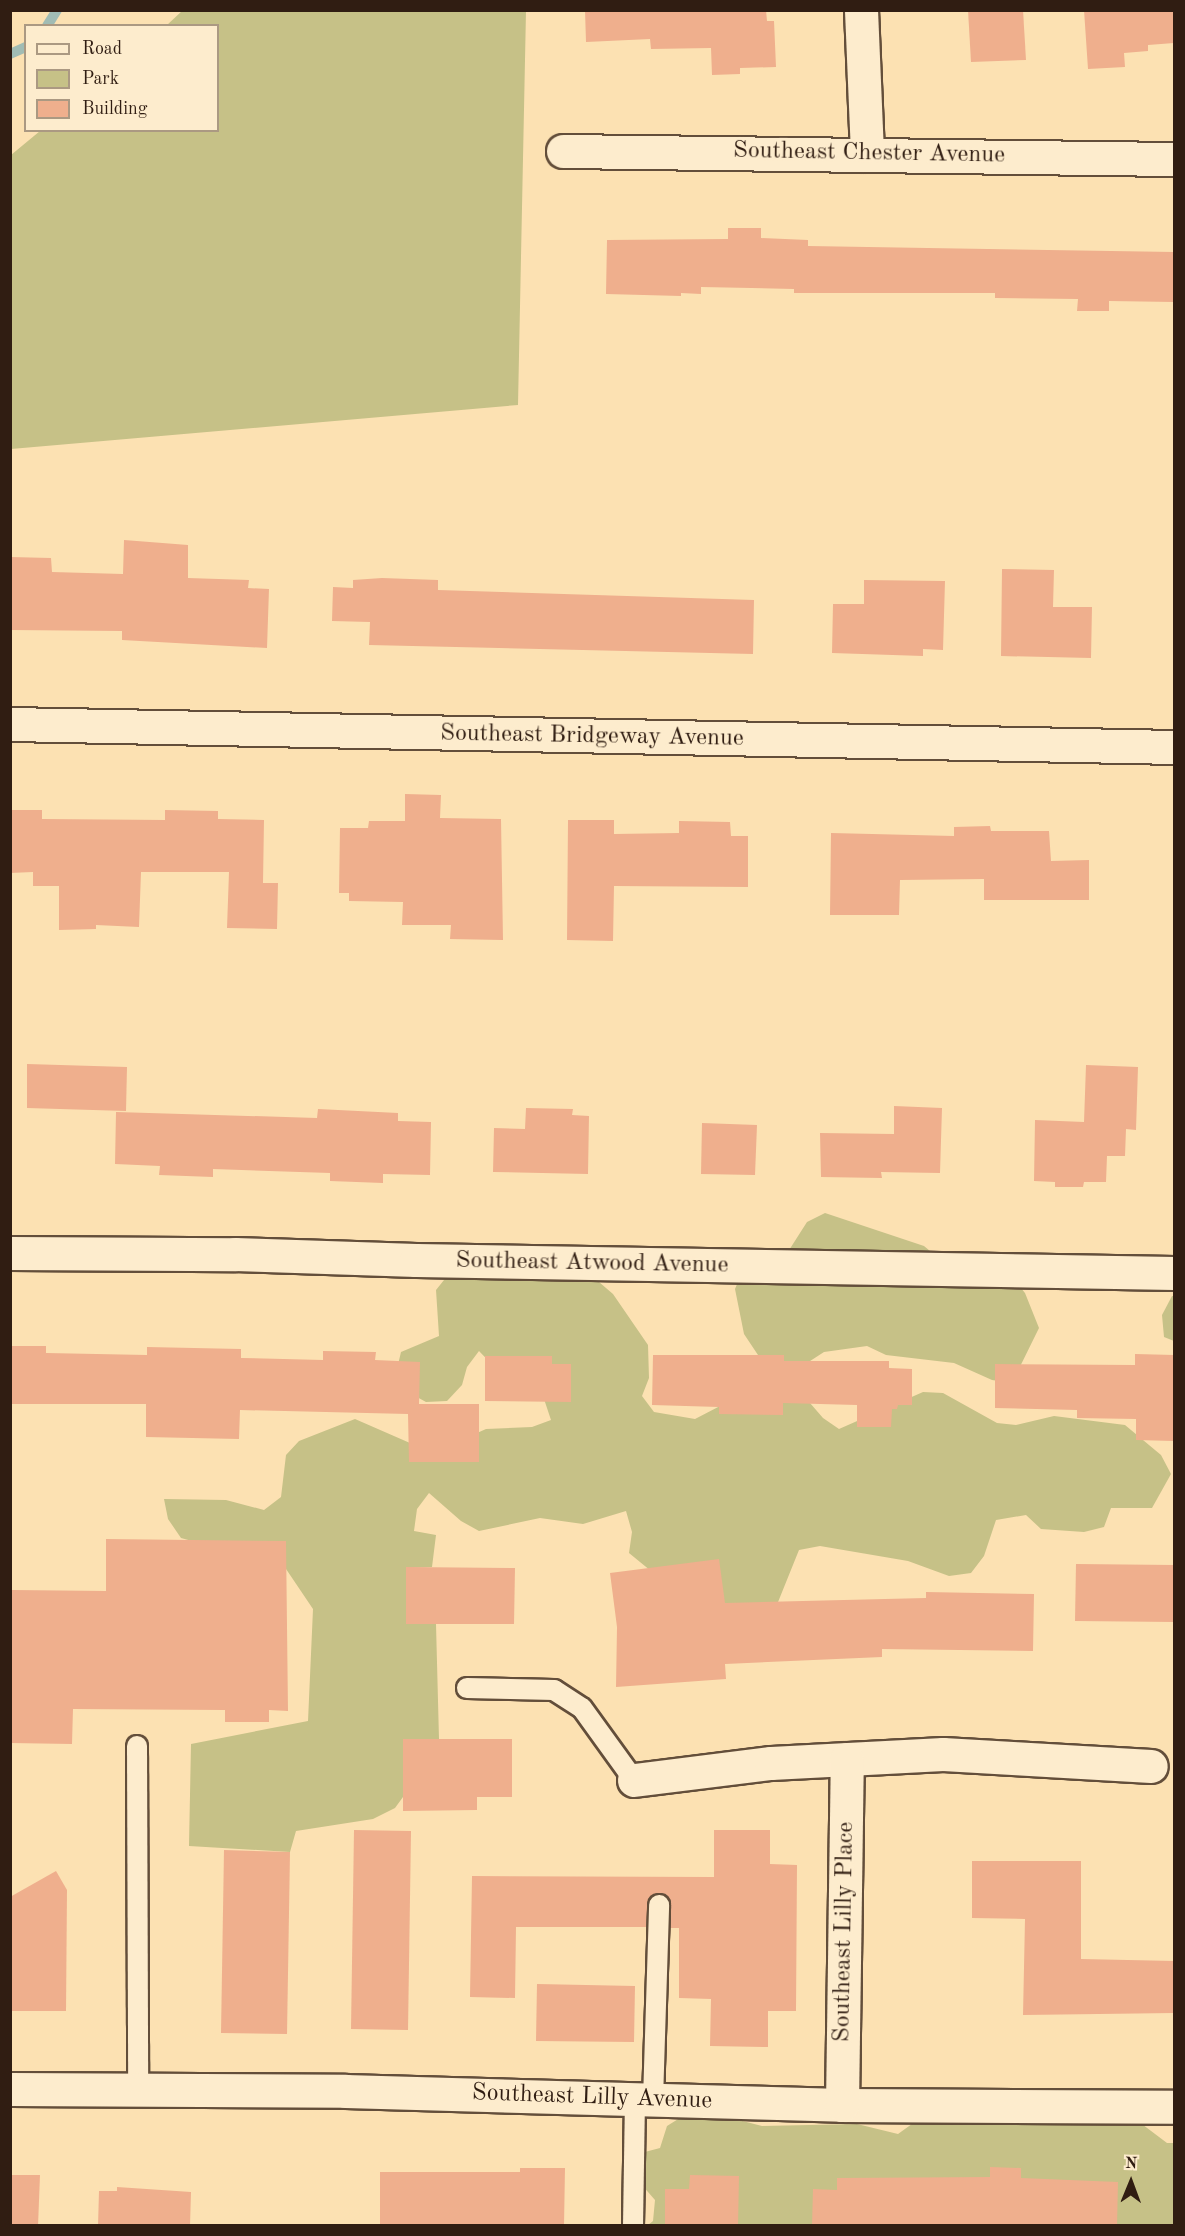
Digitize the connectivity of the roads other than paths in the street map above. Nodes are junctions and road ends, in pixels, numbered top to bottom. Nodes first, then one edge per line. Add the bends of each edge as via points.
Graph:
1 (861, 10) edge
2 (563, 151) dead end
3 (867, 155) junction
4 (1174, 159) edge
5 (10, 724) edge
6 (1174, 747) edge
7 (10, 1253) edge
8 (1174, 1273) edge
9 (467, 1688) dead end
10 (137, 1746) dead end
11 (847, 1759) junction
12 (1151, 1766) dead end
13 (634, 1780) joint
14 (659, 1905) dead end
15 (10, 2089) edge
16 (138, 2091) junction
17 (644, 2100) junction
18 (842, 2105) junction
19 (1174, 2107) edge
20 (633, 2226) edge

1 - 3 street
2 - 3 street, Southeast Chester Avenue
3 - 4 street, Southeast Chester Avenue
5 - 6 street, Southeast Bridgeway Avenue
7 - 8 street, Southeast Atwood Avenue
9 - 13 lane via 554,1690 582,1708
10 - 16 lane
11 - 12 street via 943,1754
11 - 13 street via 771,1763
11 - 18 street, Southeast Lilly Place
14 - 17 lane
15 - 16 street, Southeast Lilly Avenue
16 - 17 street, Southeast Lilly Avenue via 345,2091
17 - 18 street, Southeast Lilly Avenue
17 - 20 lane
18 - 19 street, Southeast Lilly Avenue

